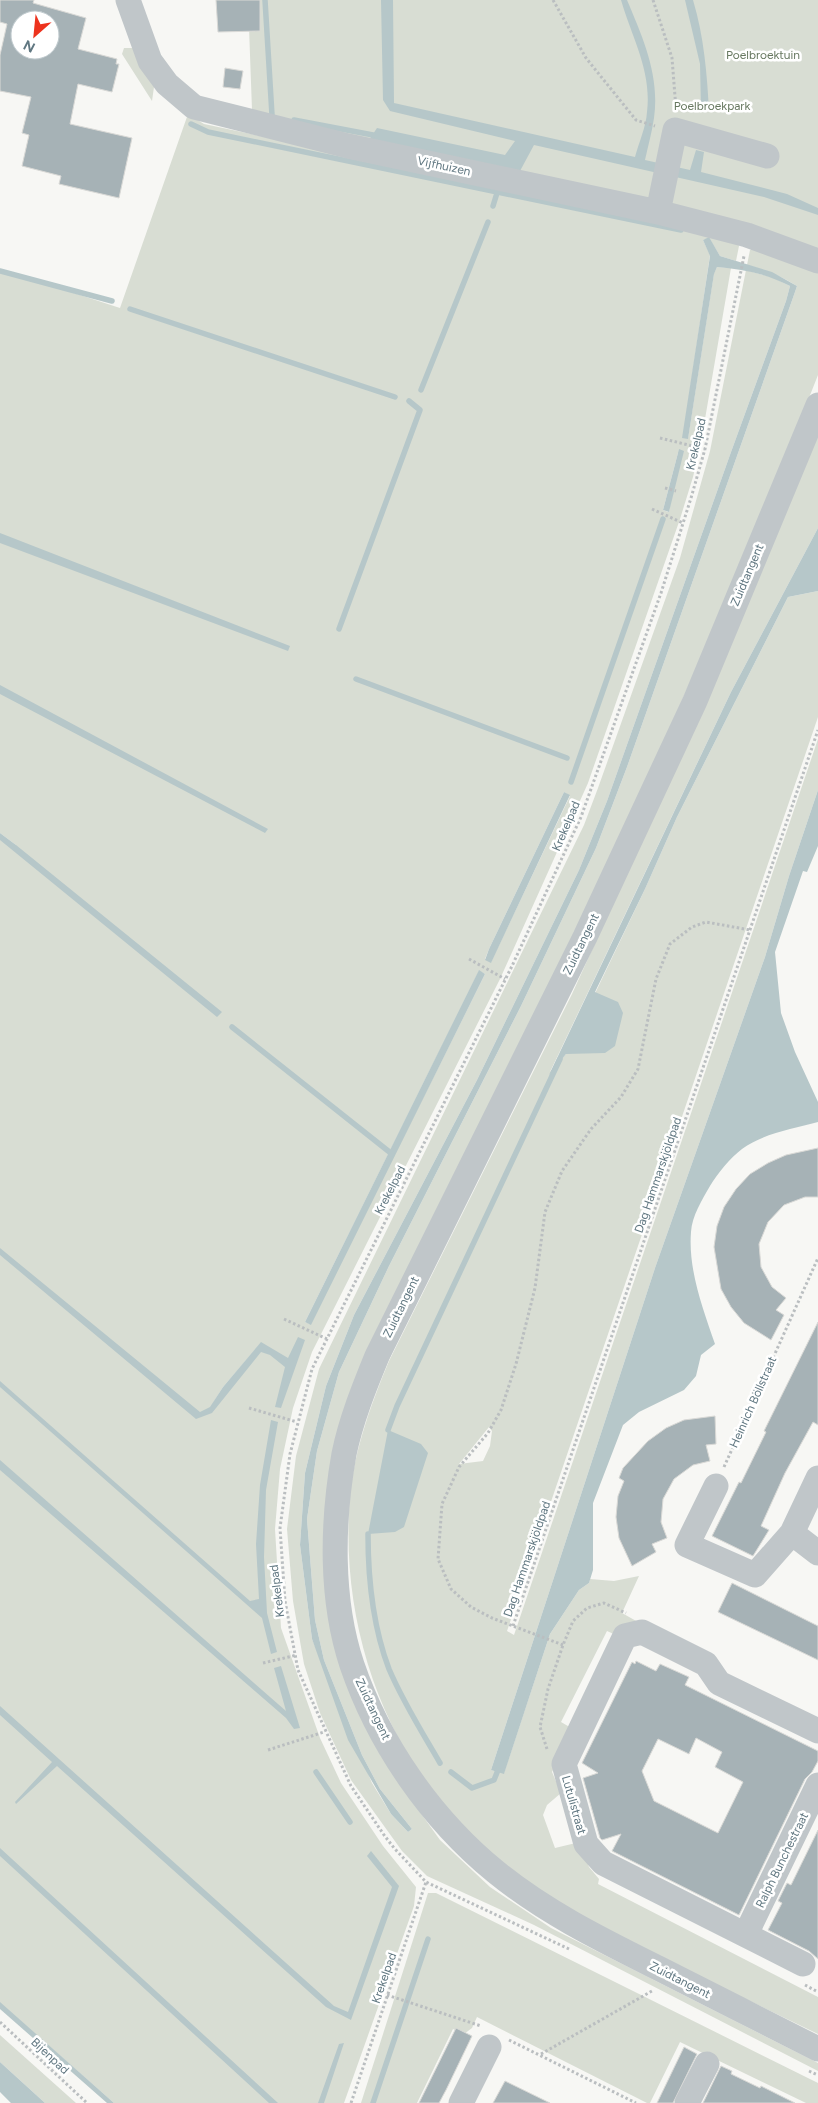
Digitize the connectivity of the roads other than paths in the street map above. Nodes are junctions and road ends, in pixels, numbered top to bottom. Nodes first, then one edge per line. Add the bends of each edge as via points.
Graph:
1 (128, 0) edge
2 (767, 156) dead end
3 (658, 212) junction
4 (817, 261) edge
5 (818, 405) edge
6 (818, 1478) edge
7 (716, 1486) road end
8 (792, 1533) junction
9 (818, 1553) edge
10 (818, 1731) edge
11 (818, 1785) edge
12 (746, 1934) junction
13 (804, 1964) dead end
14 (492, 2037) road end
15 (818, 2049) edge
16 (707, 2064) dead end
17 (461, 2103) edge
18 (687, 2103) edge

1 - 3 street, Vijfhuizen via 150,61 173,90 194,107 348,146
2 - 3 street via 668,129 667,170
3 - 4 street, Vijfhuizen via 748,235
5 - 15 street, Zuidtangent via 695,701 584,937 377,1356 357,1406 344,1453 336,1536 337,1584 352,1665 380,1727 405,1771 463,1842 497,1873 567,1921
6 - 8 street
7 - 8 street via 687,1545 755,1575
8 - 9 street
10 - 12 street, Lutulistraat via 719,1683 706,1664 636,1623 625,1636 564,1764 586,1844 603,1863
11 - 12 street, Ralph Bunchestraat
12 - 13 street, Lutulistraat
14 - 17 street
16 - 18 street

